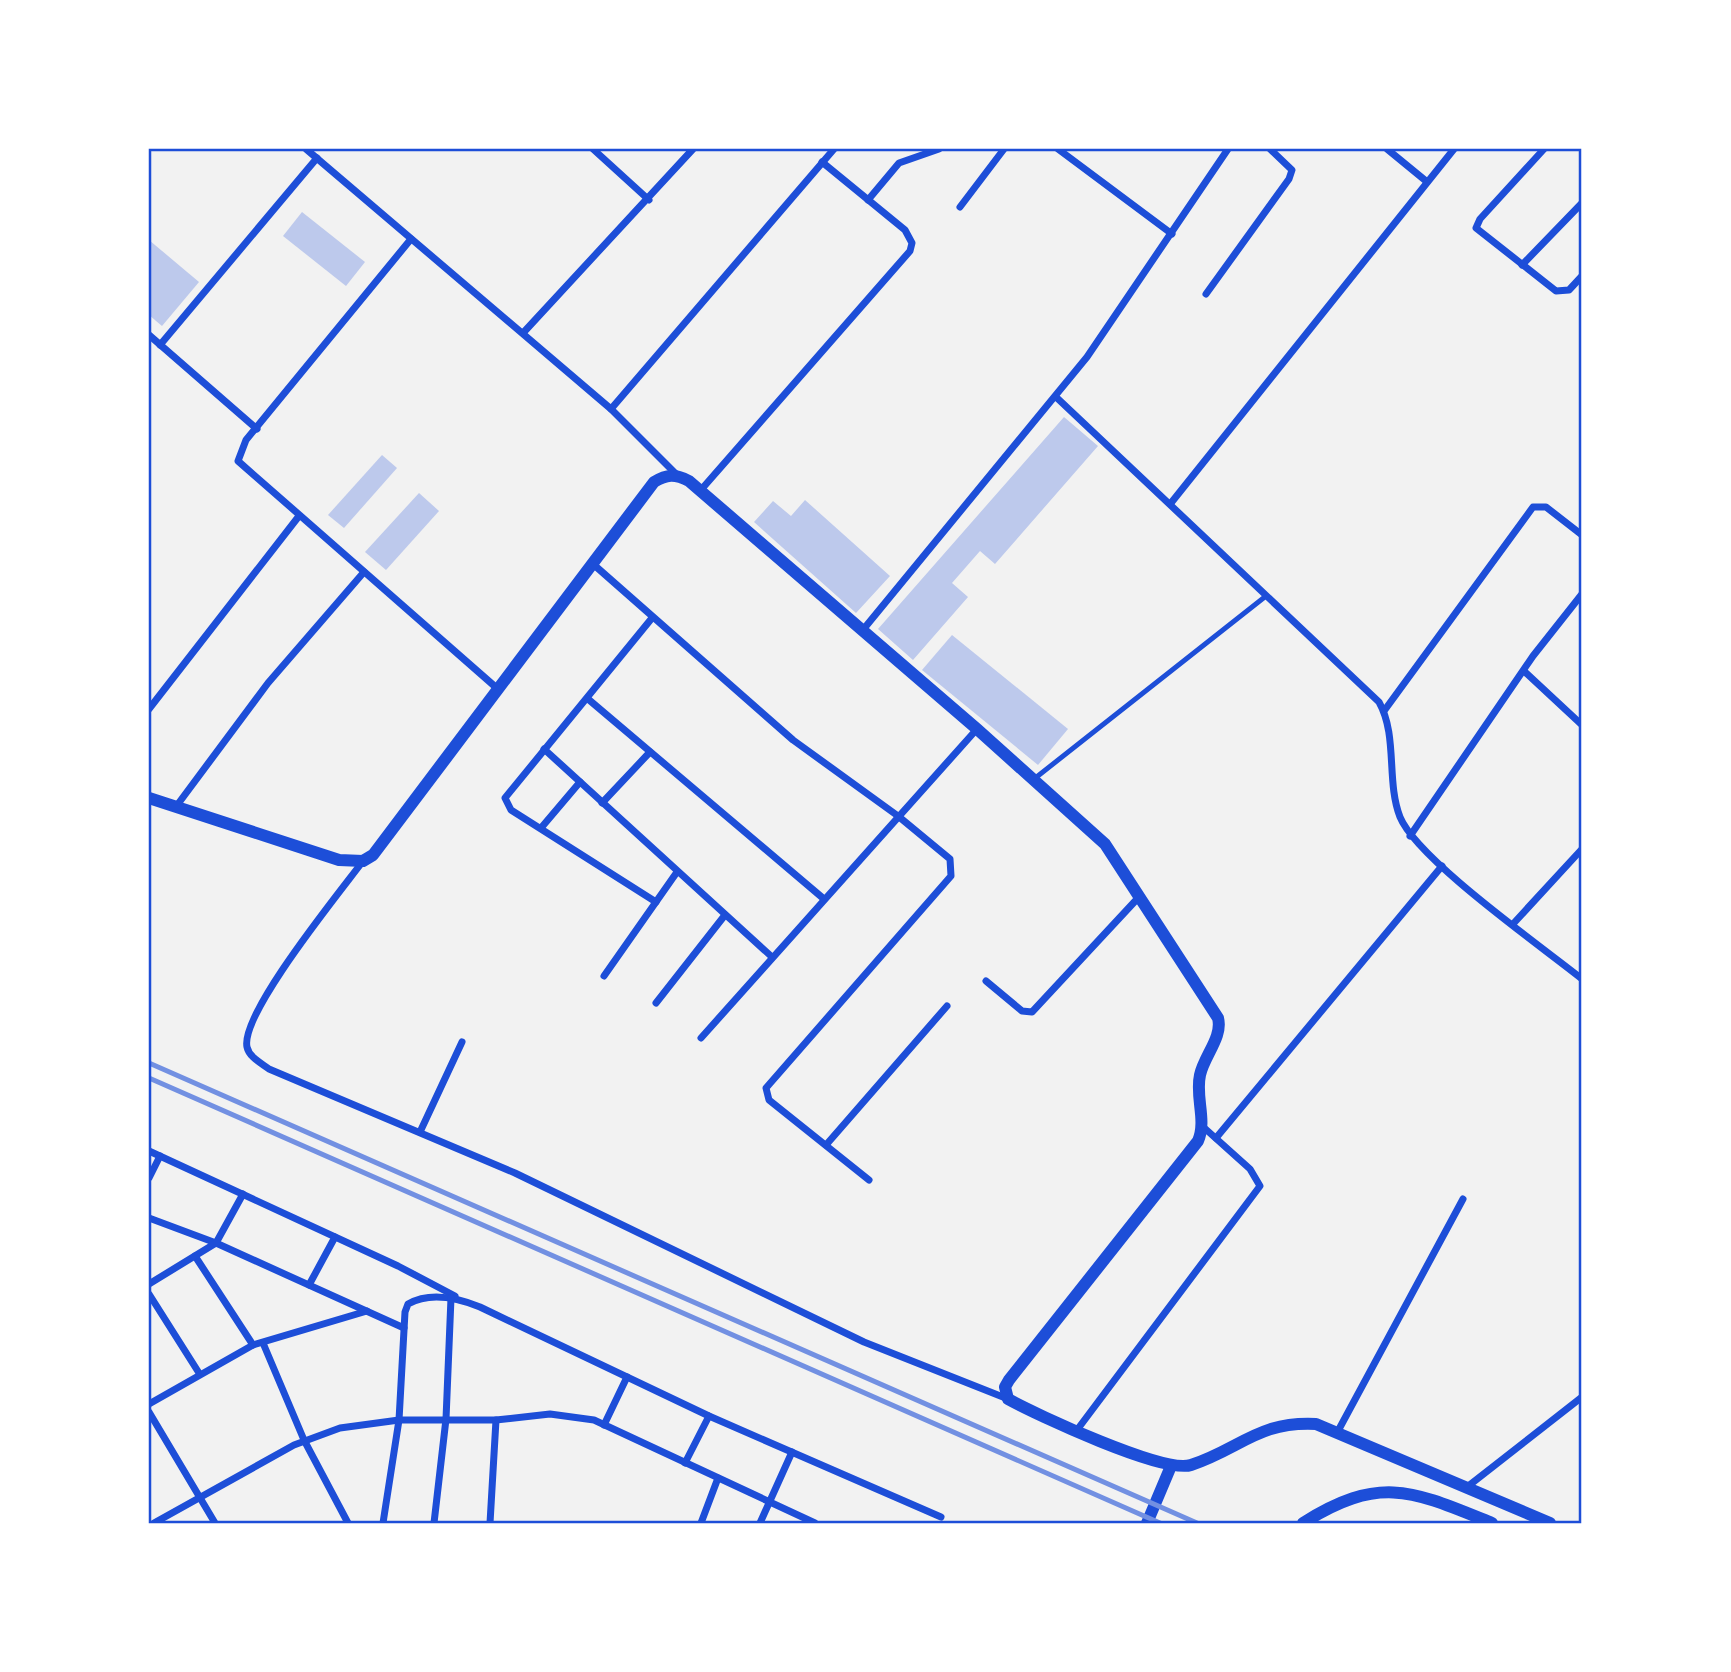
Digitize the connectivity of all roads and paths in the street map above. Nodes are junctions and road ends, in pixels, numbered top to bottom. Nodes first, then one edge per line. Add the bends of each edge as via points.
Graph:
1 (306, 149) edge
2 (593, 149) edge
3 (693, 149) edge
4 (834, 149) edge
5 (939, 149) edge
6 (1004, 149) edge
7 (1058, 149) edge
8 (1228, 149) edge
9 (1270, 149) edge
10 (1387, 149) edge
11 (1454, 149) edge
12 (1544, 149) edge
13 (317, 158) junction
14 (822, 162) junction
15 (1426, 181) junction
16 (649, 200) junction
17 (868, 200) junction
18 (1582, 203) edge
19 (960, 207) dead end
20 (1172, 234) junction
21 (411, 239) junction
22 (1522, 265) junction
23 (1582, 276) edge
24 (1206, 294) dead end
25 (523, 333) junction
26 (149, 335) edge
27 (160, 345) junction
28 (1056, 397) junction
29 (611, 409) junction
30 (257, 429) junction
31 (678, 475) junction
32 (700, 491) junction
33 (1171, 503) junction
34 (299, 516) junction
35 (1582, 535) edge
36 (593, 564) junction
37 (364, 572) junction
38 (1582, 594) edge
39 (1266, 596) junction
40 (652, 618) junction
41 (862, 631) junction
42 (1524, 671) junction
43 (499, 690) junction
44 (588, 699) junction
45 (149, 709) edge
46 (1384, 712) junction
47 (1582, 725) edge
48 (977, 729) junction
49 (544, 749) junction
50 (650, 752) junction
51 (1034, 779) junction
52 (580, 782) junction
53 (149, 798) edge
54 (602, 803) junction
55 (175, 809) junction
56 (898, 816) junction
57 (541, 828) junction
58 (1410, 836) junction
59 (1582, 849) edge
60 (363, 860) junction
61 (1442, 866) junction
62 (677, 872) junction
63 (1138, 898) junction
64 (824, 899) junction
65 (656, 902) junction
66 (725, 915) junction
67 (1513, 923) junction
68 (772, 957) junction
69 (604, 976) dead end
70 (1582, 979) edge
71 (986, 981) dead end
72 (656, 1003) dead end
73 (947, 1006) dead end
74 (701, 1038) dead end
75 (462, 1042) dead end
76 (1201, 1125) junction
77 (419, 1132) junction
78 (1216, 1138) junction
79 (826, 1145) junction
80 (149, 1150) edge
81 (160, 1156) junction
82 (149, 1178) edge
83 (869, 1180) dead end
84 (243, 1194) junction
85 (1463, 1199) dead end
86 (149, 1219) edge
87 (335, 1237) junction
88 (216, 1243) junction
89 (195, 1256) junction
90 (149, 1284) edge
91 (309, 1285) junction
92 (149, 1294) edge
93 (451, 1298) junction
94 (462, 1300) junction
95 (367, 1311) junction
96 (404, 1328) junction
97 (263, 1343) junction
98 (253, 1345) junction
99 (199, 1373) junction
100 (627, 1377) junction
101 (1582, 1397) edge
102 (1007, 1399) junction
103 (149, 1404) edge
104 (149, 1412) edge
105 (709, 1416) junction
106 (446, 1419) junction
107 (399, 1420) junction
108 (496, 1420) junction
109 (604, 1425) junction
110 (1077, 1430) junction
111 (1338, 1431) junction
112 (304, 1440) junction
113 (792, 1452) junction
114 (685, 1463) junction
115 (1171, 1466) junction
116 (718, 1478) junction
117 (1467, 1487) junction
118 (200, 1496) junction
119 (768, 1501) junction
120 (941, 1517) dead end
121 (154, 1523) edge
122 (215, 1523) edge
123 (348, 1523) edge
124 (383, 1523) edge
125 (434, 1523) edge
126 (490, 1523) edge
127 (701, 1523) edge
128 (760, 1523) edge
129 (815, 1523) edge
130 (1147, 1523) edge
131 (1303, 1523) edge
132 (1492, 1523) edge
133 (1550, 1523) edge

1 - 13 street
2 - 16 street
3 - 16 street
4 - 14 street
5 - 17 street via 899,163
6 - 19 street
7 - 20 street
8 - 20 street
9 - 24 street via 1289,165 1289,179
10 - 15 street
11 - 15 street
12 - 22 street via 1476,224 1479,232
13 - 21 street
13 - 27 street
14 - 17 street
14 - 29 street
15 - 33 street
16 - 25 street
17 - 32 street via 905,230 912,243 910,251
18 - 22 street
20 - 28 street
21 - 25 street
21 - 30 street
22 - 23 street via 1556,291 1569,290
25 - 29 street
26 - 27 street
27 - 30 street
28 - 33 street
28 - 41 street
29 - 31 street
30 - 34 street via 240,450 238,461
31 - 32 street
31 - 36 street via 665,475 654,482
32 - 41 street
33 - 39 street
34 - 37 street
34 - 45 street
35 - 46 street via 1546,506 1533,506
36 - 40 street
36 - 43 street
37 - 43 street
37 - 55 street via 268,683
38 - 42 street
39 - 46 street via 1379,702
39 - 51 lane
40 - 44 street
40 - 56 street via 793,740
41 - 48 street
42 - 47 street
42 - 58 street
43 - 60 street via 373,855
44 - 49 street
44 - 50 street
46 - 58 street via 1396,806
48 - 51 street
48 - 56 street
49 - 52 street
49 - 57 street via 505,798 511,810
50 - 54 street
50 - 64 street
51 - 63 street via 1105,844
52 - 54 street
52 - 57 street
53 - 55 street
54 - 62 street
55 - 60 street via 339,860
56 - 64 street
56 - 79 street via 950,859 951,876 766,1088 769,1100
57 - 65 street
58 - 61 street
59 - 67 street
60 - 77 street via 263,1000 246,1037 247,1049 269,1069
61 - 67 street
61 - 78 street
62 - 65 street
62 - 66 street
63 - 71 street via 1031,1013 1022,1011
63 - 76 street via 1219,1018 1219,1033 1204,1059 1198,1085
64 - 68 street
65 - 69 street
66 - 68 street
66 - 72 street
67 - 70 street
68 - 74 street
73 - 79 street
75 - 77 street
76 - 78 street
76 - 102 street via 1198,1141 1009,1380
77 - 102 street via 515,1173 864,1342
78 - 110 street via 1250,1169 1260,1185
79 - 83 street
80 - 81 street
81 - 82 street
81 - 84 street
84 - 87 street
84 - 88 street
85 - 111 street
86 - 88 street
87 - 91 street
87 - 94 street
88 - 89 street
88 - 91 street
89 - 90 street
89 - 98 street
91 - 95 street
92 - 99 street
93 - 94 street
93 - 96 street via 431,1297 408,1304
93 - 106 street
94 - 100 street
95 - 96 street
95 - 97 street
96 - 107 street
97 - 98 street
97 - 112 street
98 - 99 street
99 - 103 street
100 - 105 street
100 - 109 street
101 - 117 street
102 - 110 street
104 - 118 street
105 - 113 street
105 - 114 street
106 - 107 street
106 - 108 street
106 - 125 street
107 - 112 street via 357,1424
107 - 124 street
108 - 109 street via 563,1414
108 - 126 street
109 - 114 street
110 - 115 street
111 - 115 street via 1316,1424 1274,1426 1193,1465
111 - 117 street
112 - 118 street
112 - 123 street
113 - 119 street
113 - 120 street
114 - 116 street
115 - 130 street
116 - 119 street
116 - 127 street
117 - 133 street
118 - 121 street
118 - 122 street
119 - 128 street
119 - 129 street
131 - 132 street via 1349,1498 1388,1491 1433,1499

